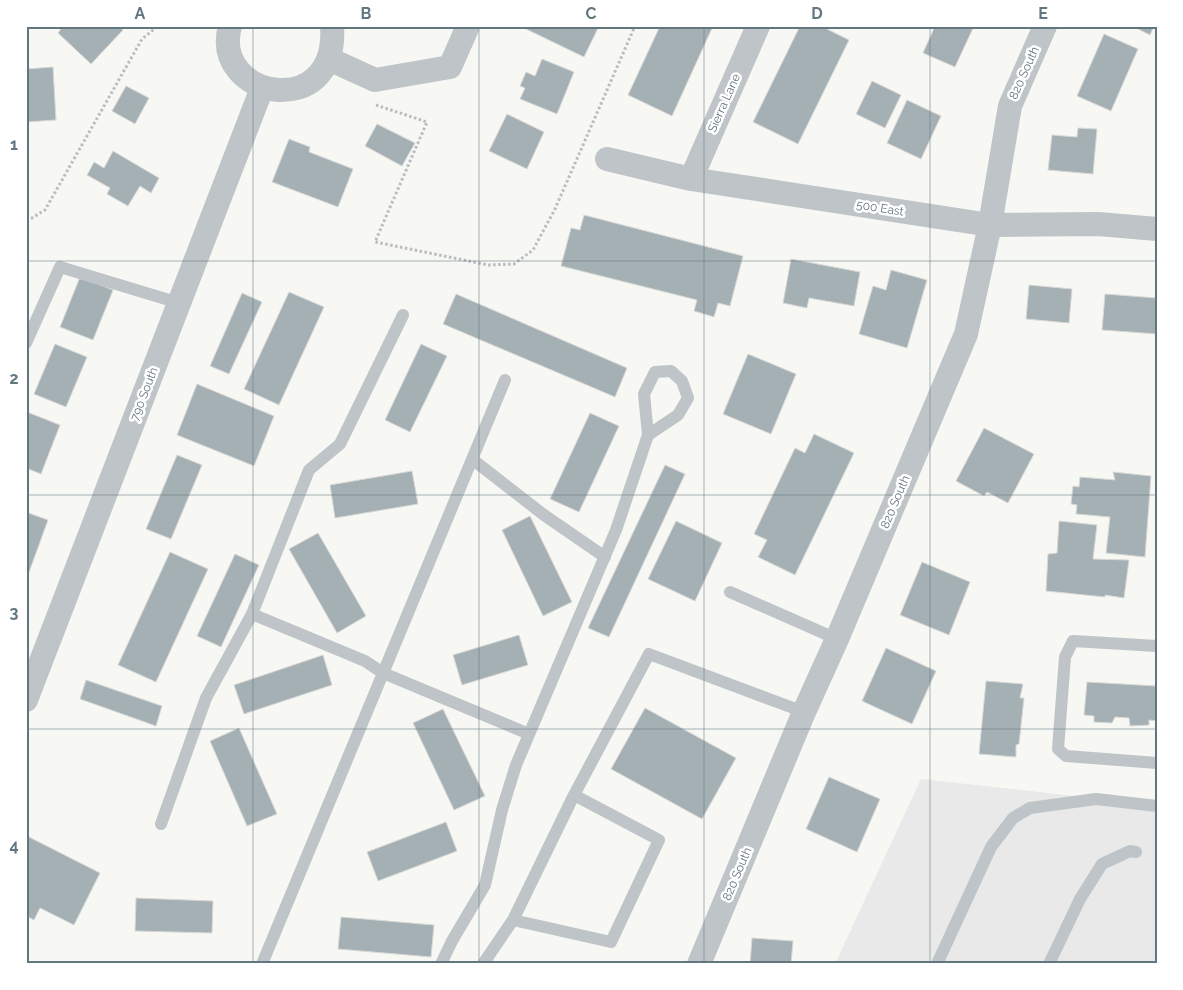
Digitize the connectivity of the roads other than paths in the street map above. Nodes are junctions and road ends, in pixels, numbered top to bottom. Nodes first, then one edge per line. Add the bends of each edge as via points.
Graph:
1 (230, 26) edge
2 (332, 26) edge
3 (468, 26) edge
4 (758, 26) edge
5 (1045, 26) edge
6 (329, 58) junction
7 (262, 88) junction
8 (607, 159) dead end
9 (691, 179) junction
10 (990, 225) junction
11 (1157, 229) edge
12 (178, 303) junction
13 (403, 315) dead end
14 (26, 343) edge
15 (505, 380) dead end
16 (648, 435) junction
17 (472, 459) junction
18 (605, 557) junction
19 (730, 592) dead end
20 (252, 614) junction
21 (837, 639) junction
22 (1157, 646) edge
23 (383, 673) junction
24 (26, 700) edge
25 (804, 712) junction
26 (529, 734) junction
27 (1157, 764) edge
28 (574, 794) junction
29 (1157, 806) edge
30 (161, 824) dead end
31 (1136, 852) dead end
32 (512, 920) junction
33 (262, 964) edge
34 (441, 964) edge
35 (483, 964) edge
36 (700, 964) edge
37 (937, 964) edge
38 (1049, 964) edge

1 - 7 street via 229,50 235,66 246,79
2 - 6 street via 333,43
3 - 6 street via 450,67 374,80
4 - 9 street, Sierra Lane
5 - 10 street, 820 South via 1010,106
6 - 7 street via 315,78 304,85 291,90
7 - 12 street, 790 South
8 - 9 street, 500 East
9 - 10 street, 500 East
10 - 11 street, 500 East via 1098,224
10 - 21 street, 820 South via 966,334
12 - 14 lane via 60,267
12 - 24 street, 790 South
13 - 20 lane via 340,444 309,470
15 - 17 lane
16 - 16 lane via 644,394 655,372 671,371 682,381 688,398 678,415
16 - 18 lane
17 - 18 lane
17 - 23 lane
18 - 26 lane
19 - 21 lane
20 - 23 lane via 365,660
20 - 30 lane via 206,698
21 - 25 street, 820 South
22 - 27 lane via 1073,641 1065,657 1058,749 1066,756
23 - 26 lane
23 - 33 lane
25 - 28 lane via 649,654
25 - 36 street, 820 South
26 - 34 lane via 505,801 485,885
28 - 32 lane
28 - 32 lane via 659,840 611,942
29 - 37 lane via 1096,800 1030,808 1013,818 991,847
31 - 38 lane via 1130,851 1102,864 1080,900
32 - 35 lane

